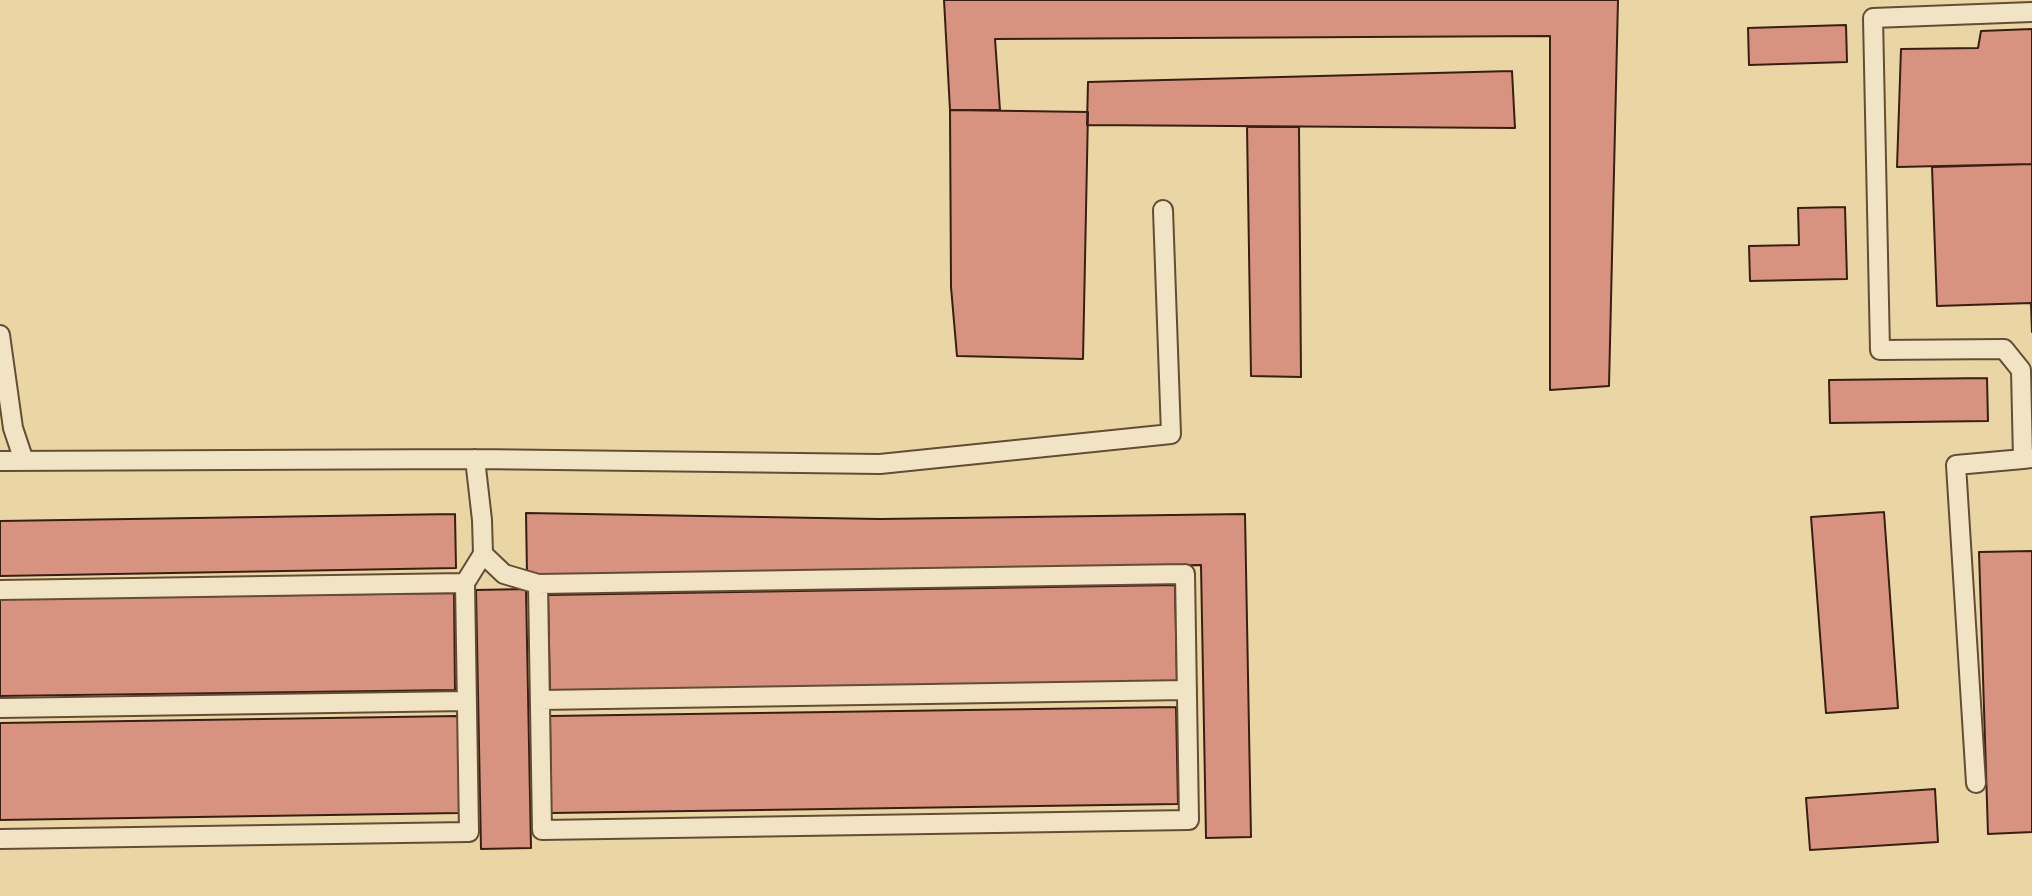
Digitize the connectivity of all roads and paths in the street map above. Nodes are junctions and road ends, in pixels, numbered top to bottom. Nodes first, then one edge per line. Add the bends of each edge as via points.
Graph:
1 (2032, 12) edge
2 (1163, 210) dead end
3 (0, 335) edge
4 (475, 459) junction
5 (2027, 459) edge
6 (0, 461) edge
7 (24, 461) junction
8 (483, 554) junction
9 (465, 583) junction
10 (538, 584) junction
11 (0, 590) edge
12 (1187, 690) junction
13 (540, 700) junction
14 (467, 701) junction
15 (0, 708) edge
16 (1976, 783) dead end
17 (0, 839) edge

1 - 5 lane via 1873,18 1880,350 2004,349 2021,370
2 - 4 lane via 1171,434 880,464
3 - 7 lane via 13,428
4 - 7 lane
4 - 8 lane
5 - 16 lane via 1956,465
6 - 7 lane
8 - 9 lane
8 - 10 lane via 504,574
9 - 11 lane
9 - 14 lane
10 - 12 lane via 1185,574
10 - 13 lane
12 - 13 lane
12 - 13 lane via 1189,820 1142,821 542,830
14 - 15 lane
14 - 17 lane via 469,832

